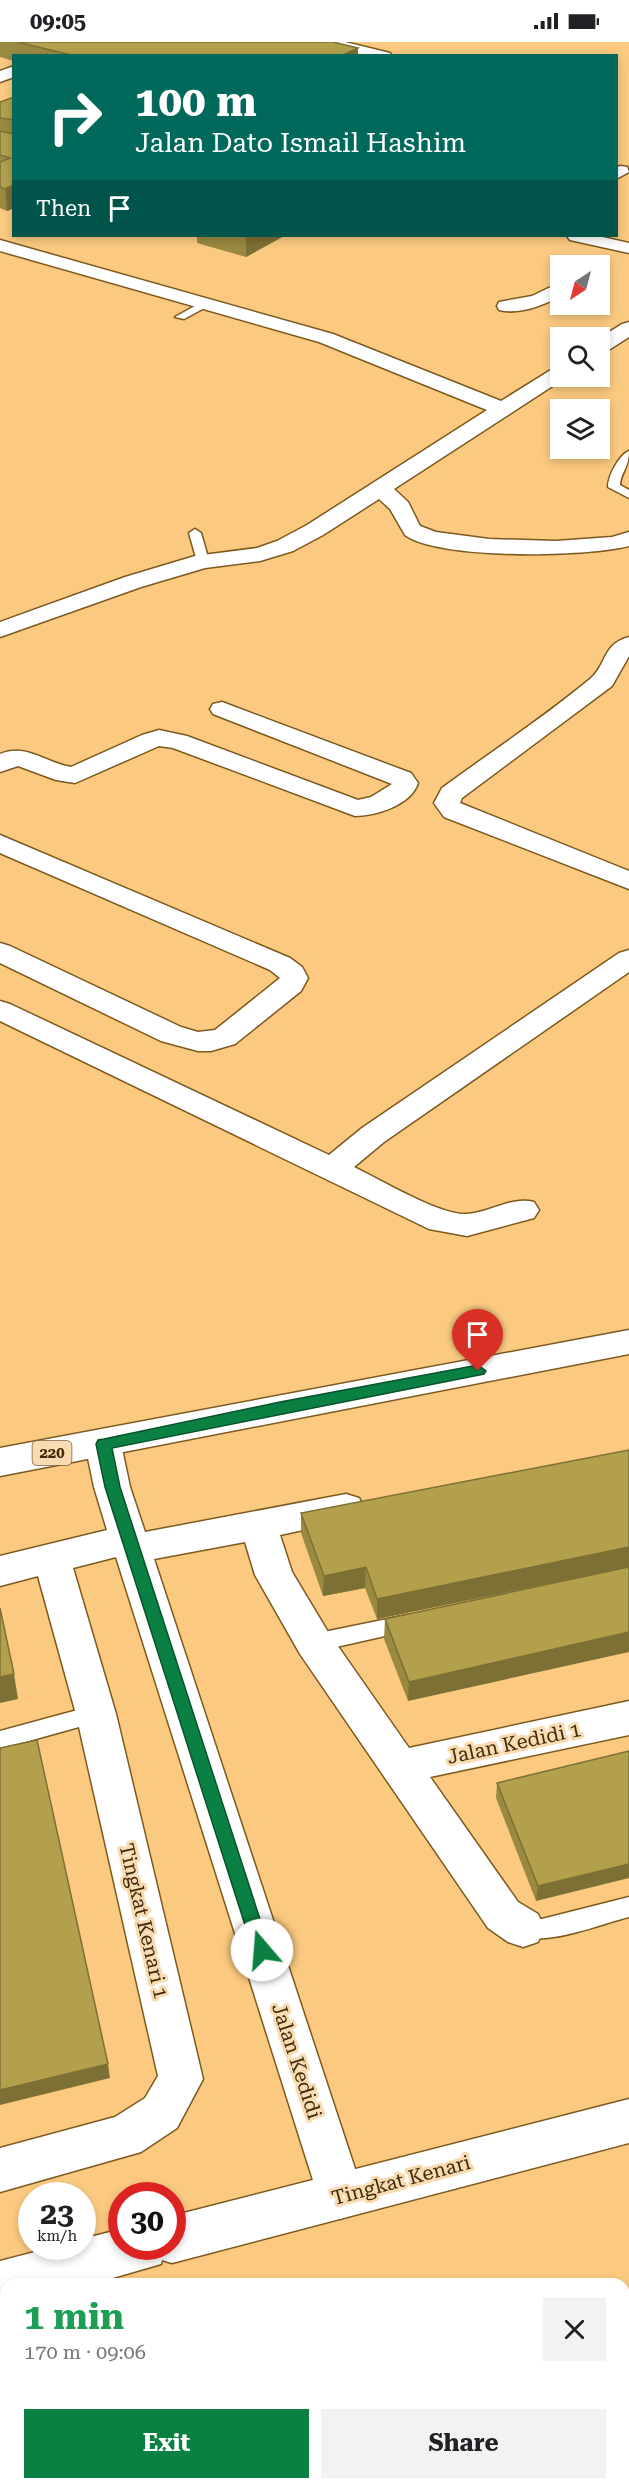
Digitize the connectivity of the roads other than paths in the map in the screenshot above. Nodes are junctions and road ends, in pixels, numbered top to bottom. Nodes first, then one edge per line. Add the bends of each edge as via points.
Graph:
1 (325, 42) edge
2 (376, 54) edge
3 (580, 237) edge
4 (0, 245) edge
5 (628, 248) edge
6 (610, 259) edge
7 (550, 294) edge
8 (204, 303) junction
9 (506, 306) dead end
10 (180, 317) dead end
11 (629, 328) edge
12 (610, 340) edge
13 (550, 379) edge
14 (502, 409) junction
15 (629, 454) edge
16 (379, 489) junction
17 (629, 494) edge
18 (195, 533) dead end
19 (629, 540) edge
20 (203, 561) junction
21 (0, 630) edge
22 (629, 644) edge
23 (222, 709) dead end
24 (0, 764) edge
25 (0, 843) edge
26 (629, 880) edge
27 (0, 952) edge
28 (629, 959) edge
29 (0, 1010) edge
30 (332, 1169) junction
31 (523, 1210) dead end
32 (629, 1342) edge
33 (104, 1444) junction
34 (0, 1461) edge
35 (375, 1503) edge
36 (259, 1525) junction
37 (131, 1544) junction
38 (51, 1558) junction
39 (0, 1571) edge
40 (431, 1618) edge
41 (314, 1643) junction
42 (96, 1714) junction
43 (629, 1718) edge
44 (0, 1740) edge
45 (398, 1767) junction
46 (629, 1907) edge
47 (522, 1929) joint
48 (629, 2121) edge
49 (0, 2170) edge
50 (340, 2196) junction
51 (186, 2236) edge
52 (109, 2260) edge
53 (66, 2276) edge

1 - 2 street
3 - 5 street
4 - 8 street
5 - 6 street
7 - 9 street via 537,301
8 - 10 lane
8 - 14 street via 326,338
11 - 12 street
13 - 14 street
14 - 16 street
15 - 17 lane via 614,487
16 - 19 street via 397,502 414,532 446,543 593,546
16 - 20 street via 285,546 260,554
18 - 20 lane
20 - 21 street
22 - 26 street via 614,658 603,681 452,794 447,803 453,811
23 - 24 street via 402,778 404,787 376,806 355,808 178,741 159,738 75,775 65,775 21,758
25 - 27 street via 280,964 294,978 291,985 225,1037 198,1043 171,1034
28 - 30 street via 374,1135
29 - 30 street
30 - 31 street via 440,1221 467,1225
32 - 33 street, 220
33 - 34 street, 220
33 - 37 street, Jalan Kedidi via 112,1487
35 - 36 street
36 - 37 street
36 - 41 street via 274,1575
37 - 38 street
37 - 50 street, Jalan Kedidi
38 - 39 street
38 - 42 street, Tingkat Kenari 1
40 - 41 lane
41 - 45 street
42 - 44 lane
42 - 49 street, Tingkat Kenari 1 via 181,2079 161,2113 125,2136
43 - 45 street, Jalan Kedidi 1
45 - 47 street via 503,1916
46 - 47 lane via 542,1929
48 - 50 street, Tingkat Kenari
50 - 51 street, Tingkat Kenari
52 - 53 street

